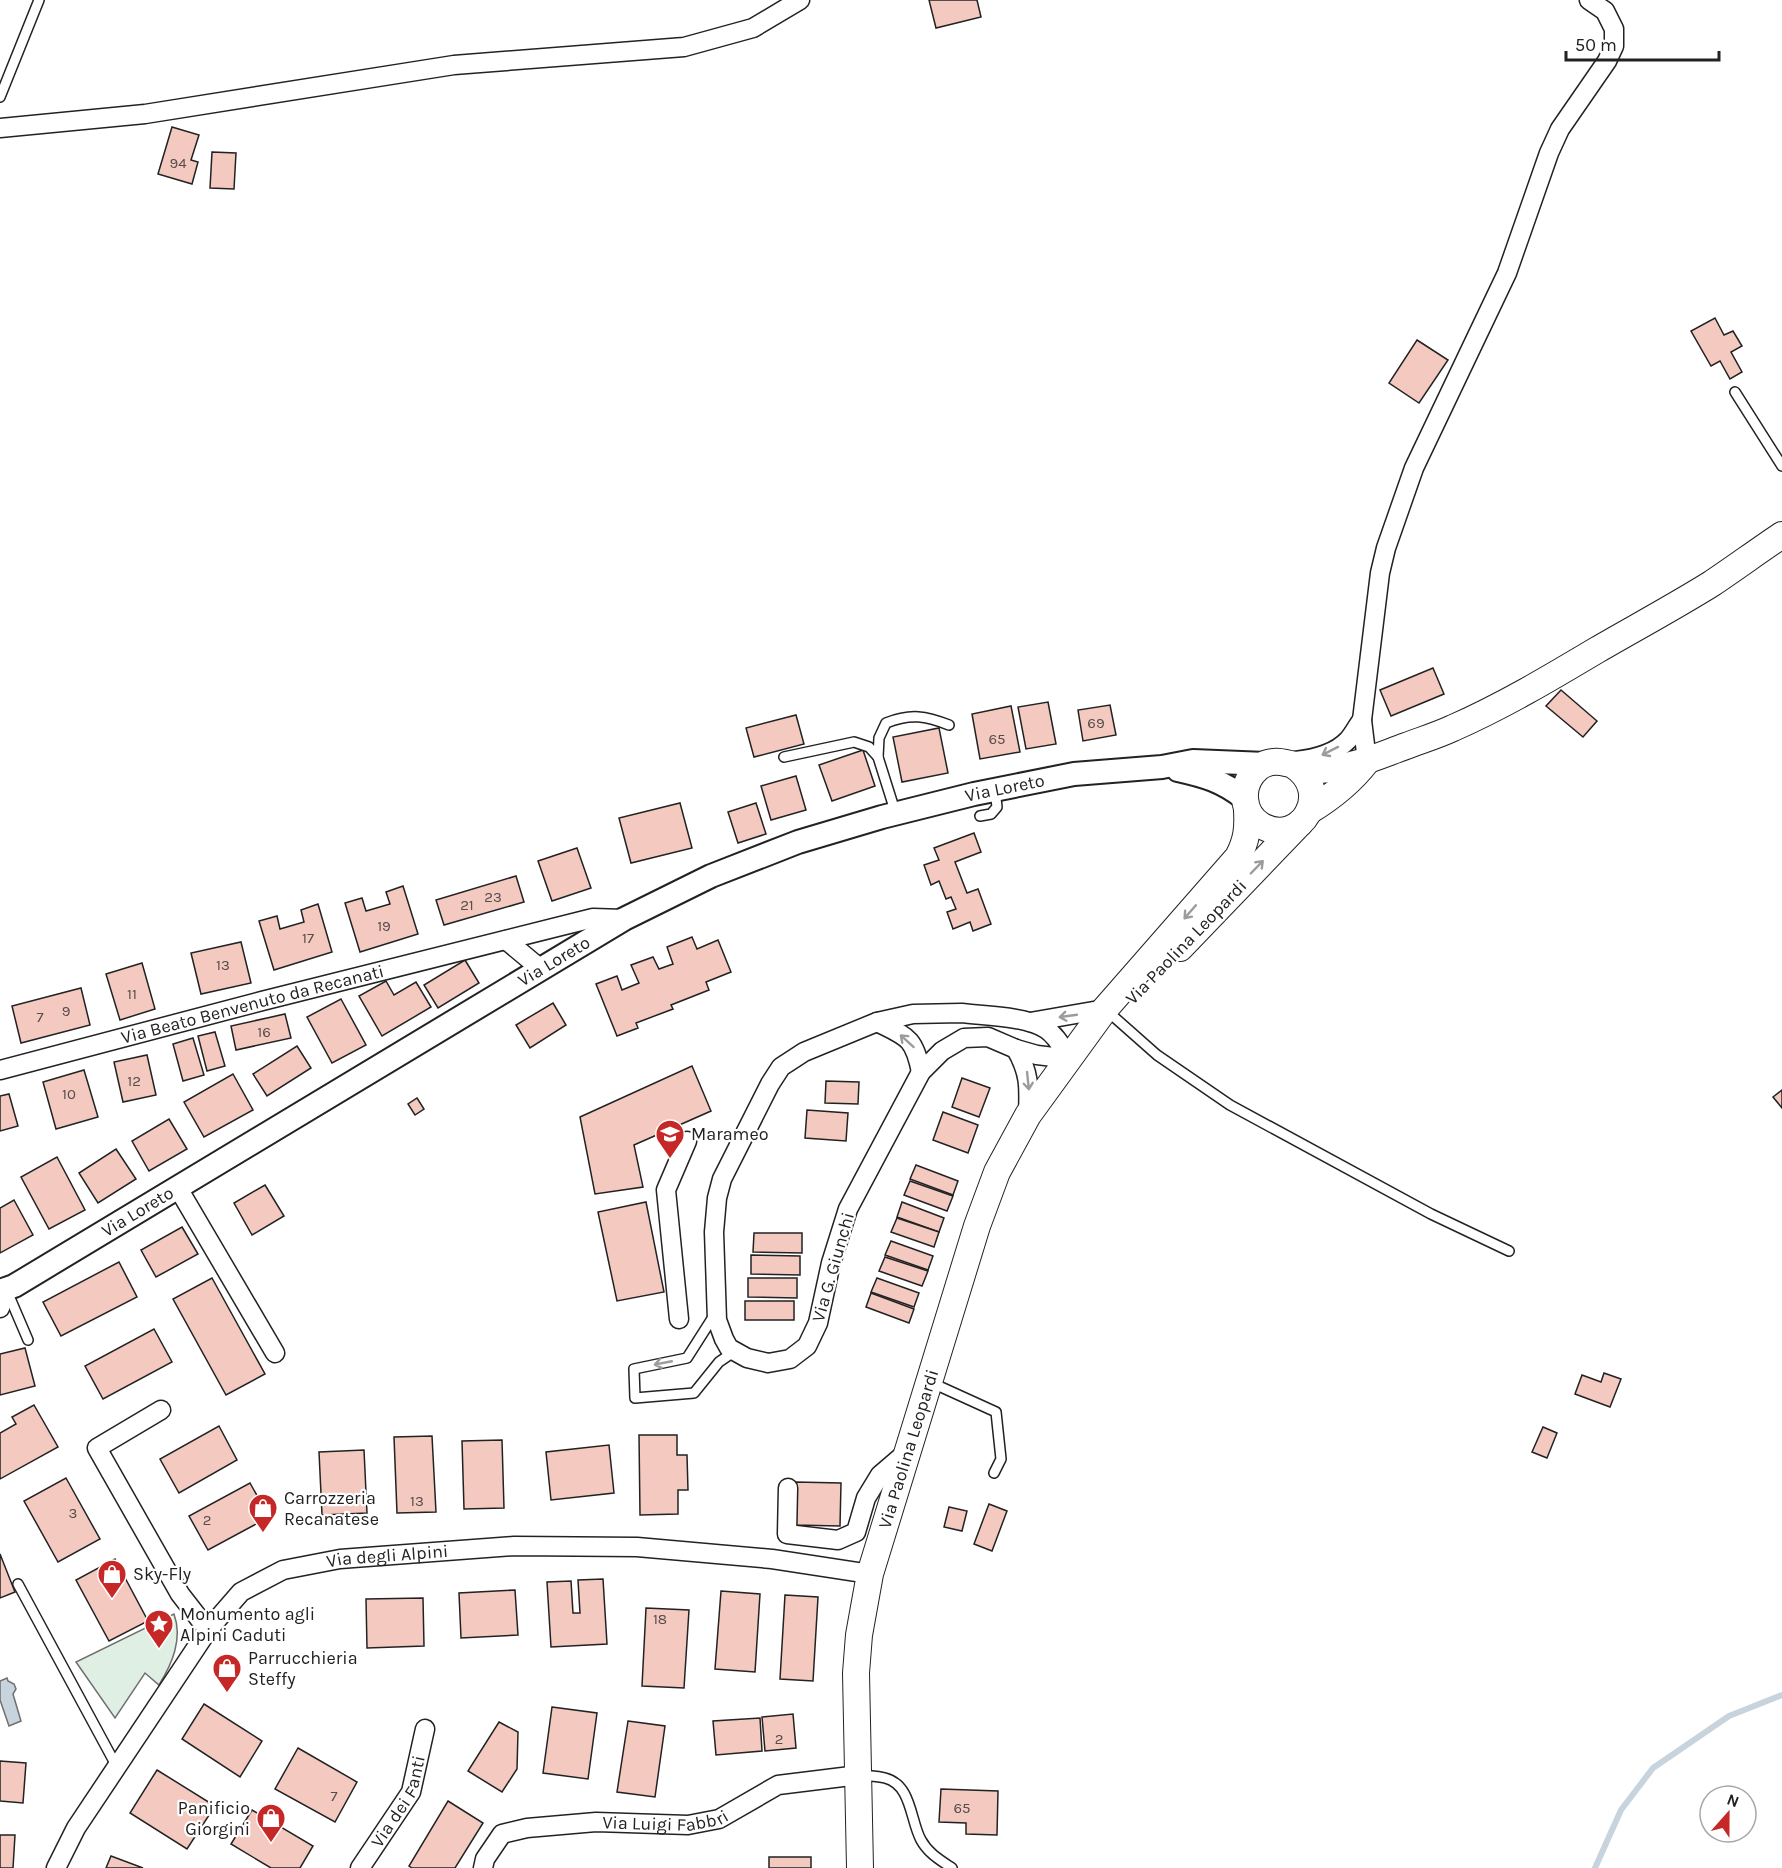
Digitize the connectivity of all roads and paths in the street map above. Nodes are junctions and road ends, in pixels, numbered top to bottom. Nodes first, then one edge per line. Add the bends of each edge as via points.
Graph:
1 (39, 0) edge
2 (800, 0) edge
3 (1589, 0) edge
4 (0, 97) edge
5 (0, 128) edge
6 (1735, 392) dead end
7 (1782, 466) edge
8 (1782, 535) edge
9 (1362, 720) junction
10 (949, 725) dead end
11 (784, 757) dead end
12 (878, 757) junction
13 (1367, 760) junction
14 (1282, 764) junction
15 (1161, 767) junction
16 (995, 790) junction
17 (1246, 804) junction
18 (896, 814) junction
19 (980, 816) dead end
20 (1305, 817) junction
21 (624, 919) junction
22 (506, 940) junction
23 (542, 970) junction
24 (1110, 1013) junction
25 (877, 1022) junction
26 (1030, 1022) junction
27 (1016, 1049) junction
28 (1070, 1059) junction
29 (0, 1070) edge
30 (921, 1072) junction
31 (1028, 1115) junction
32 (687, 1141) dead end
33 (178, 1188) junction
34 (1509, 1251) dead end
35 (2, 1296) edge
36 (717, 1312) junction
37 (679, 1319) dead end
38 (28, 1340) dead end
39 (735, 1351) junction
40 (275, 1353) dead end
41 (928, 1381) junction
42 (161, 1410) dead end
43 (908, 1452) junction
44 (994, 1473) dead end
45 (788, 1488) dead end
46 (870, 1574) junction
47 (18, 1584) dead end
48 (208, 1630) junction
49 (425, 1729) dead end
50 (117, 1767) junction
51 (859, 1775) junction
52 (56, 1868) edge
53 (360, 1868) edge
54 (483, 1868) edge
55 (860, 1868) edge
56 (952, 1868) edge

1 - 4 lane
2 - 5 street via 753,28 684,47 454,65 145,114
3 - 9 street via 1605,11 1614,29 1614,46 1560,129 1507,273 1414,468 1380,573
6 - 7 lane
8 - 13 main road via 1709,585 1540,684 1453,729
9 - 13 street
9 -> 14 street via 1348,741 1328,753
10 - 12 lane via 926,717 900,717 886,723 879,738
11 - 12 lane via 854,742 869,747
12 - 18 lane
13 - 14 main road via 1317,770
13 - 20 main road via 1354,777
14 - 15 street, Via Loreto via 1194,761
14 - 17 main road via 1249,778
14 - 20 main road via 1304,773 1311,785 1313,798
15 - 16 street, Via Loreto via 1074,774
15 - 17 street, Via Loreto via 1228,785
16 - 18 street, Via Loreto
16 - 19 lane via 997,807 991,814
17 - 20 main road via 1257,822 1271,829 1287,829
17 -> 24 main road, Via Paolina Leopardi via 1248,831 1238,857
18 - 21 street, Via Loreto via 798,842 711,876
24 -> 20 main road, Via Paolina Leopardi
21 - 22 street, Via Beato Benvenuto da Recanati via 593,918
21 - 23 street, Via Loreto
22 - 23 street
22 - 29 street, Via Beato Benvenuto da Recanati
23 - 33 street, Via Loreto
24 -> 26 street
24 - 28 main road, Via Paolina Leopardi
24 - 34 lane via 1157,1055 1230,1105 1431,1214
25 - 26 street via 913,1014 961,1013
30 -> 25 street via 917,1050 905,1036
25 - 36 street via 804,1052 782,1067 770,1084 722,1179 717,1198
26 - 28 street via 1047,1030
27 - 28 street, Via G. Giunchi
27 - 30 street, Via G. Giunchi via 988,1037 964,1038 942,1051
27 -> 31 street via 1029,1079
28 - 31 main road, Via Paolina Leopardi
30 - 39 street, Via G. Giunchi via 848,1209 818,1323 807,1346 790,1359 768,1363
31 - 41 main road, Via Paolina Leopardi via 997,1172
32 - 37 street via 666,1190
33 - 35 street, Via Loreto
33 - 40 street
35 - 38 lane
36 - 39 street via 724,1339
36 -> 39 lane via 687,1358 634,1369 635,1398 694,1393 719,1362
41 - 43 main road, Via Paolina Leopardi
41 - 44 lane via 996,1412 1000,1459
42 - 48 street via 97,1448 180,1594
43 - 45 street via 880,1475 866,1498 856,1532 838,1540 787,1534
43 - 46 main road, Via Paolina Leopardi
46 - 48 street, Via degli Alpini via 772,1559 637,1547 514,1546 340,1559 282,1570 241,1592
46 - 51 main road, Via Paolina Leopardi via 856,1673
47 - 50 lane
48 - 50 street, Via degli Alpini
49 - 53 street, Via dei Fanti via 411,1792
50 - 52 street, Via degli Alpini via 76,1828
51 - 54 street, Via Luigi Fabbri via 778,1785 719,1819 688,1825 596,1822 502,1834 485,1858
51 - 55 main road, Via Paolina Leopardi
51 - 56 lane via 886,1778 898,1785 906,1796 921,1840 932,1855

